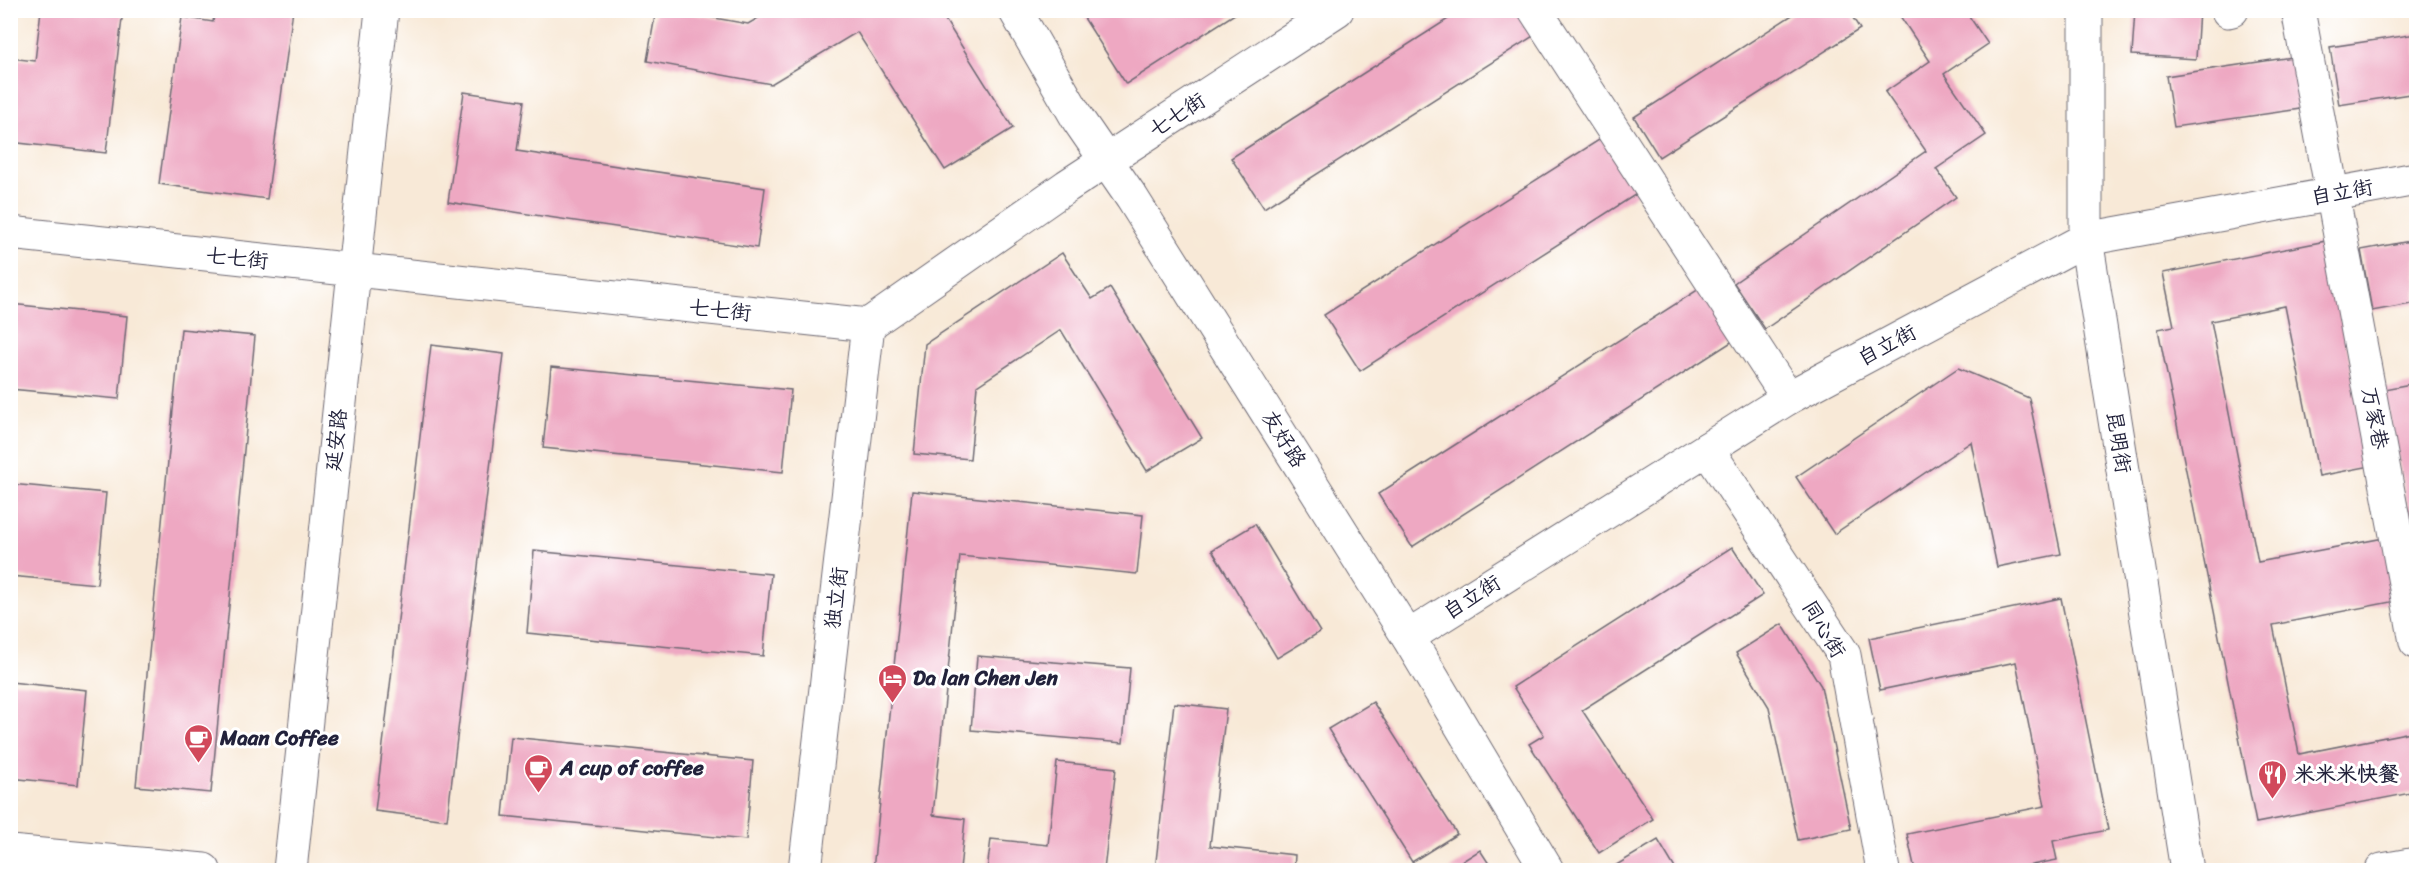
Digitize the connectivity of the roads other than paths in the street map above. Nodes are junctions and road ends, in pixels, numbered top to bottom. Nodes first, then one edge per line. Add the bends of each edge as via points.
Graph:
1 (382, 10) edge
2 (1015, 10) edge
3 (1337, 10) edge
4 (1535, 10) edge
5 (2086, 10) edge
6 (2298, 10) edge
7 (1107, 161) junction
8 (2416, 179) edge
9 (2333, 194) junction
10 (10, 233) edge
11 (2086, 239) junction
12 (354, 270) junction
13 (868, 325) junction
14 (1788, 398) junction
15 (1707, 449) junction
16 (1408, 637) junction
17 (2416, 642) edge
18 (10, 852) edge
19 (2416, 864) edge
20 (204, 870) edge
21 (290, 870) edge
22 (805, 870) edge
23 (1547, 870) edge
24 (1883, 870) edge
25 (2187, 870) edge
26 (2382, 870) edge

1 - 12 street, 延安路
2 - 7 street, 友好路 via 1079,121
3 - 7 street, 七七街
4 - 14 street
5 - 11 street, 昆明街
6 - 9 street, 万家巷
7 - 13 street, 七七街
7 - 16 street, 友好路
8 - 9 street, 自立街
9 - 11 street, 自立街
9 - 17 street, 万家巷
10 - 12 street, 七七街
11 - 14 street, 自立街
11 - 25 street, 昆明街
12 - 13 street, 七七街
12 - 21 street, 延安路
13 - 22 street, 独立街
14 - 15 street, 自立街
15 - 16 street, 自立街
15 - 24 street, 同心街 via 1844,655
16 - 23 street, 友好路
18 - 20 street
19 - 26 street

